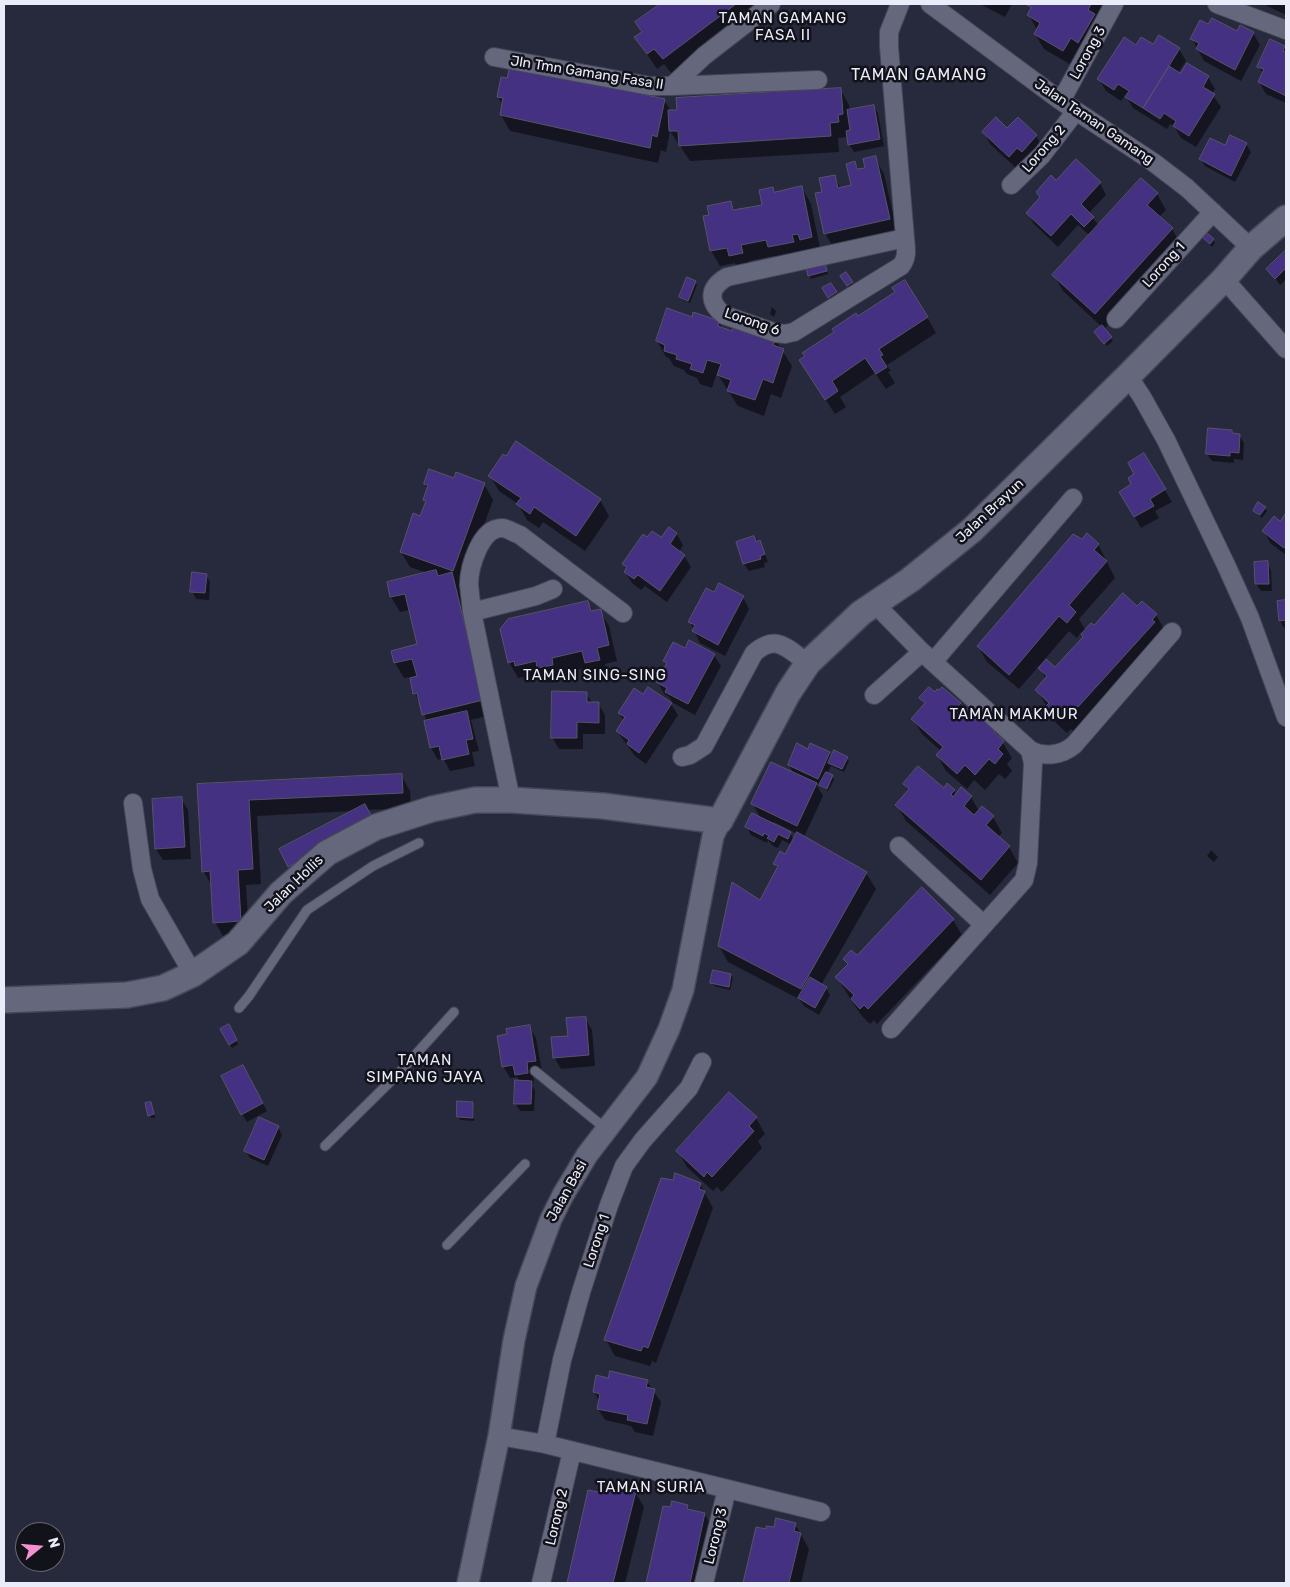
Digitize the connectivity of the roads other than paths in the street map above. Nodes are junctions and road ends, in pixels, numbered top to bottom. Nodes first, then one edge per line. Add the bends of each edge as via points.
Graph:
1 (771, 4) edge
2 (900, 4) edge
3 (930, 4) edge
4 (1114, 4) edge
5 (1217, 4) edge
6 (1286, 30) edge
7 (494, 57) dead end
8 (818, 80) dead end
9 (672, 86) junction
10 (1068, 106) junction
11 (1011, 185) dead end
12 (1213, 212) junction
13 (1286, 218) edge
14 (905, 238) junction
15 (1251, 248) junction
16 (1224, 279) junction
17 (1116, 319) dead end
18 (1286, 349) edge
19 (1128, 376) junction
20 (1073, 498) dead end
21 (553, 588) dead end
22 (874, 603) junction
23 (472, 612) junction
24 (623, 612) dead end
25 (1172, 632) dead end
26 (927, 657) junction
27 (808, 663) junction
28 (874, 695) dead end
29 (1286, 716) edge
30 (1030, 750) junction
31 (682, 756) dead end
32 (512, 800) junction
33 (133, 803) dead end
34 (720, 821) junction
35 (419, 843) dead end
36 (899, 846) dead end
37 (984, 925) junction
38 (193, 974) junction
39 (4, 1000) edge
40 (239, 1008) dead end
41 (454, 1012) dead end
42 (891, 1029) dead end
43 (702, 1062) dead end
44 (535, 1071) dead end
45 (606, 1129) junction
46 (325, 1146) dead end
47 (525, 1164) dead end
48 (447, 1245) dead end
49 (500, 1436) junction
50 (544, 1444) junction
51 (572, 1451) junction
52 (727, 1489) junction
53 (820, 1512) dead end
54 (468, 1583) edge
55 (541, 1583) edge
56 (704, 1583) edge

1 - 9 street, Jln Tmn Gamang Fasa II via 704,56
2 - 14 street, Lorong 6 via 889,32 889,47
3 - 10 street, Jalan Taman Gamang
4 - 10 street, Lorong 3
5 - 6 street
7 - 9 street, Jln Tmn Gamang Fasa II via 641,84
8 - 9 street
10 - 11 street, Lorong 2 via 1042,155
10 - 12 street, Jalan Taman Gamang via 1153,162
12 - 15 street, Jalan Taman Gamang
12 - 17 street, Lorong 1
13 - 15 main road, Jalan Brayun
14 - 14 street, Lorong 6 via 906,256 901,266 794,332 776,334 724,315 712,300 715,286 727,277
15 - 16 main road, Jalan Brayun
16 - 18 street
16 - 19 main road, Jalan Brayun
19 - 22 main road, Jalan Brayun via 972,530 910,580
19 - 29 street via 1166,440 1226,565 1250,618
20 - 26 street
21 - 23 street via 536,596
22 - 26 street
22 - 27 main road, Jalan Brayun
23 - 24 street via 469,582 478,548 488,534 503,528 520,535
23 - 32 street
25 - 30 street via 1067,750 1059,754 1042,754
26 - 28 street
26 - 30 street
27 - 31 street via 778,644 760,647 704,746
27 - 34 main road, Jalan Brayun via 788,693
30 - 37 street via 1033,763 1027,872 1019,886
32 - 34 main road, Jalan Hollis via 603,806
32 - 38 main road, Jalan Hollis via 475,800 432,809 376,827 327,853 281,894 238,944
33 - 38 street via 142,869 150,899
34 - 45 street, Jalan Basi via 714,836 683,990 669,1029 646,1077
35 - 40 lane via 372,866 306,910
36 - 37 street
37 - 42 street
38 - 39 main road, Jalan Hollis via 162,988 127,995
41 - 46 lane via 398,1074
43 - 50 street, Lorong 1 via 689,1088 624,1166 581,1292
44 - 45 lane
45 - 49 street, Jalan Basi via 559,1203 526,1286 514,1340
47 - 48 lane
49 - 50 street
49 - 54 street, Jalan Basi
50 - 51 street
51 - 52 street
51 - 55 street, Lorong 2
52 - 53 street
52 - 56 street, Lorong 3

